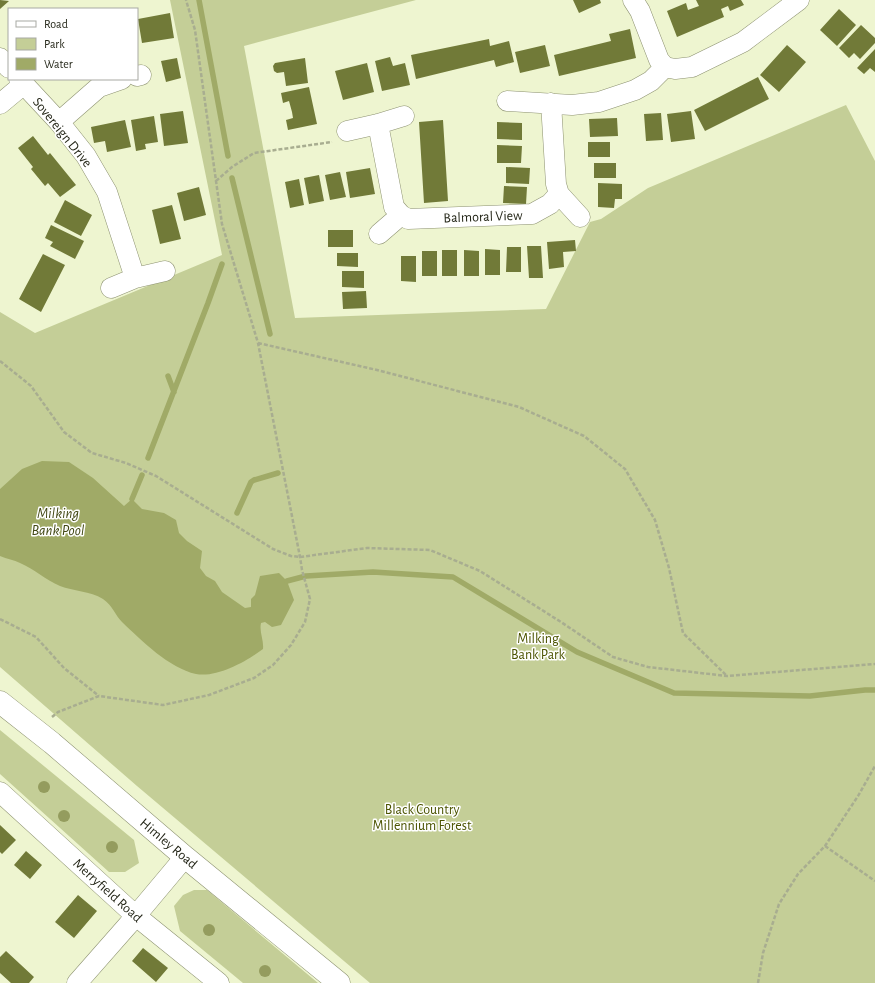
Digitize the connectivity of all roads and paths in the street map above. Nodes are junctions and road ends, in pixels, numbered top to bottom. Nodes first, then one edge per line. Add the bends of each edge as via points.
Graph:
1 (186, 0) edge
2 (633, 0) edge
3 (799, 0) edge
4 (0, 58) edge
5 (8, 67) edge
6 (665, 68) junction
7 (119, 80) edge
8 (21, 82) edge
9 (507, 100) dead end
10 (551, 103) junction
11 (0, 104) edge
12 (404, 116) dead end
13 (59, 122) junction
14 (378, 124) junction
15 (347, 131) joint
16 (216, 181) junction
17 (559, 194) junction
18 (401, 215) junction
19 (580, 217) dead end
20 (379, 234) dead end
21 (165, 271) dead end
22 (136, 278) junction
23 (111, 288) dead end
24 (258, 343) junction
25 (0, 361) edge
26 (300, 557) junction
27 (0, 619) edge
28 (875, 664) edge
29 (727, 676) junction
30 (98, 696) junction
31 (0, 702) edge
32 (36, 730) junction
33 (875, 766) edge
34 (0, 792) edge
35 (825, 846) junction
36 (185, 857) junction
37 (875, 881) edge
38 (136, 916) junction
39 (77, 983) edge
40 (219, 983) edge
41 (339, 983) edge
42 (758, 983) edge

1 - 16 path via 195,30
2 - 6 street via 640,11 659,60
3 - 6 street via 743,42 692,67
4 - 5 street
6 - 10 street via 651,81 635,90 599,102 572,105
7 - 13 street via 99,87
8 - 11 street
8 - 13 street, Sovereign Drive
9 - 10 street
10 - 17 street via 556,184
12 - 14 street
13 - 22 street, Sovereign Drive via 86,156 107,192
14 - 15 street
14 - 18 street via 394,207
15 - 16 path via 347,139 254,153
16 - 24 path via 222,224
17 - 18 street, Balmoral View via 550,204 532,214 408,219
17 - 19 street
18 - 20 street
21 - 22 street
22 - 23 street
24 - 26 path
24 - 29 path via 377,370 519,407 584,436 625,468 655,520 669,568 682,633
25 - 26 path via 31,386 64,432 92,453 126,463 156,476 273,549
26 - 29 path via 367,548 430,550 480,571 613,657 648,667
26 - 30 path via 310,599 305,622 291,646 273,665 254,678 209,695 163,705
27 - 30 path via 36,637 64,668
28 - 29 path
30 - 32 path via 58,712
31 - 32 main road, Himley Road
32 - 36 main road, Himley Road
33 - 35 path
34 - 38 street, Merryfield Road
35 - 37 path
35 - 42 path via 798,874 779,904
36 - 38 street
36 - 41 main road, Himley Road
38 - 39 street
38 - 40 street, Merryfield Road

